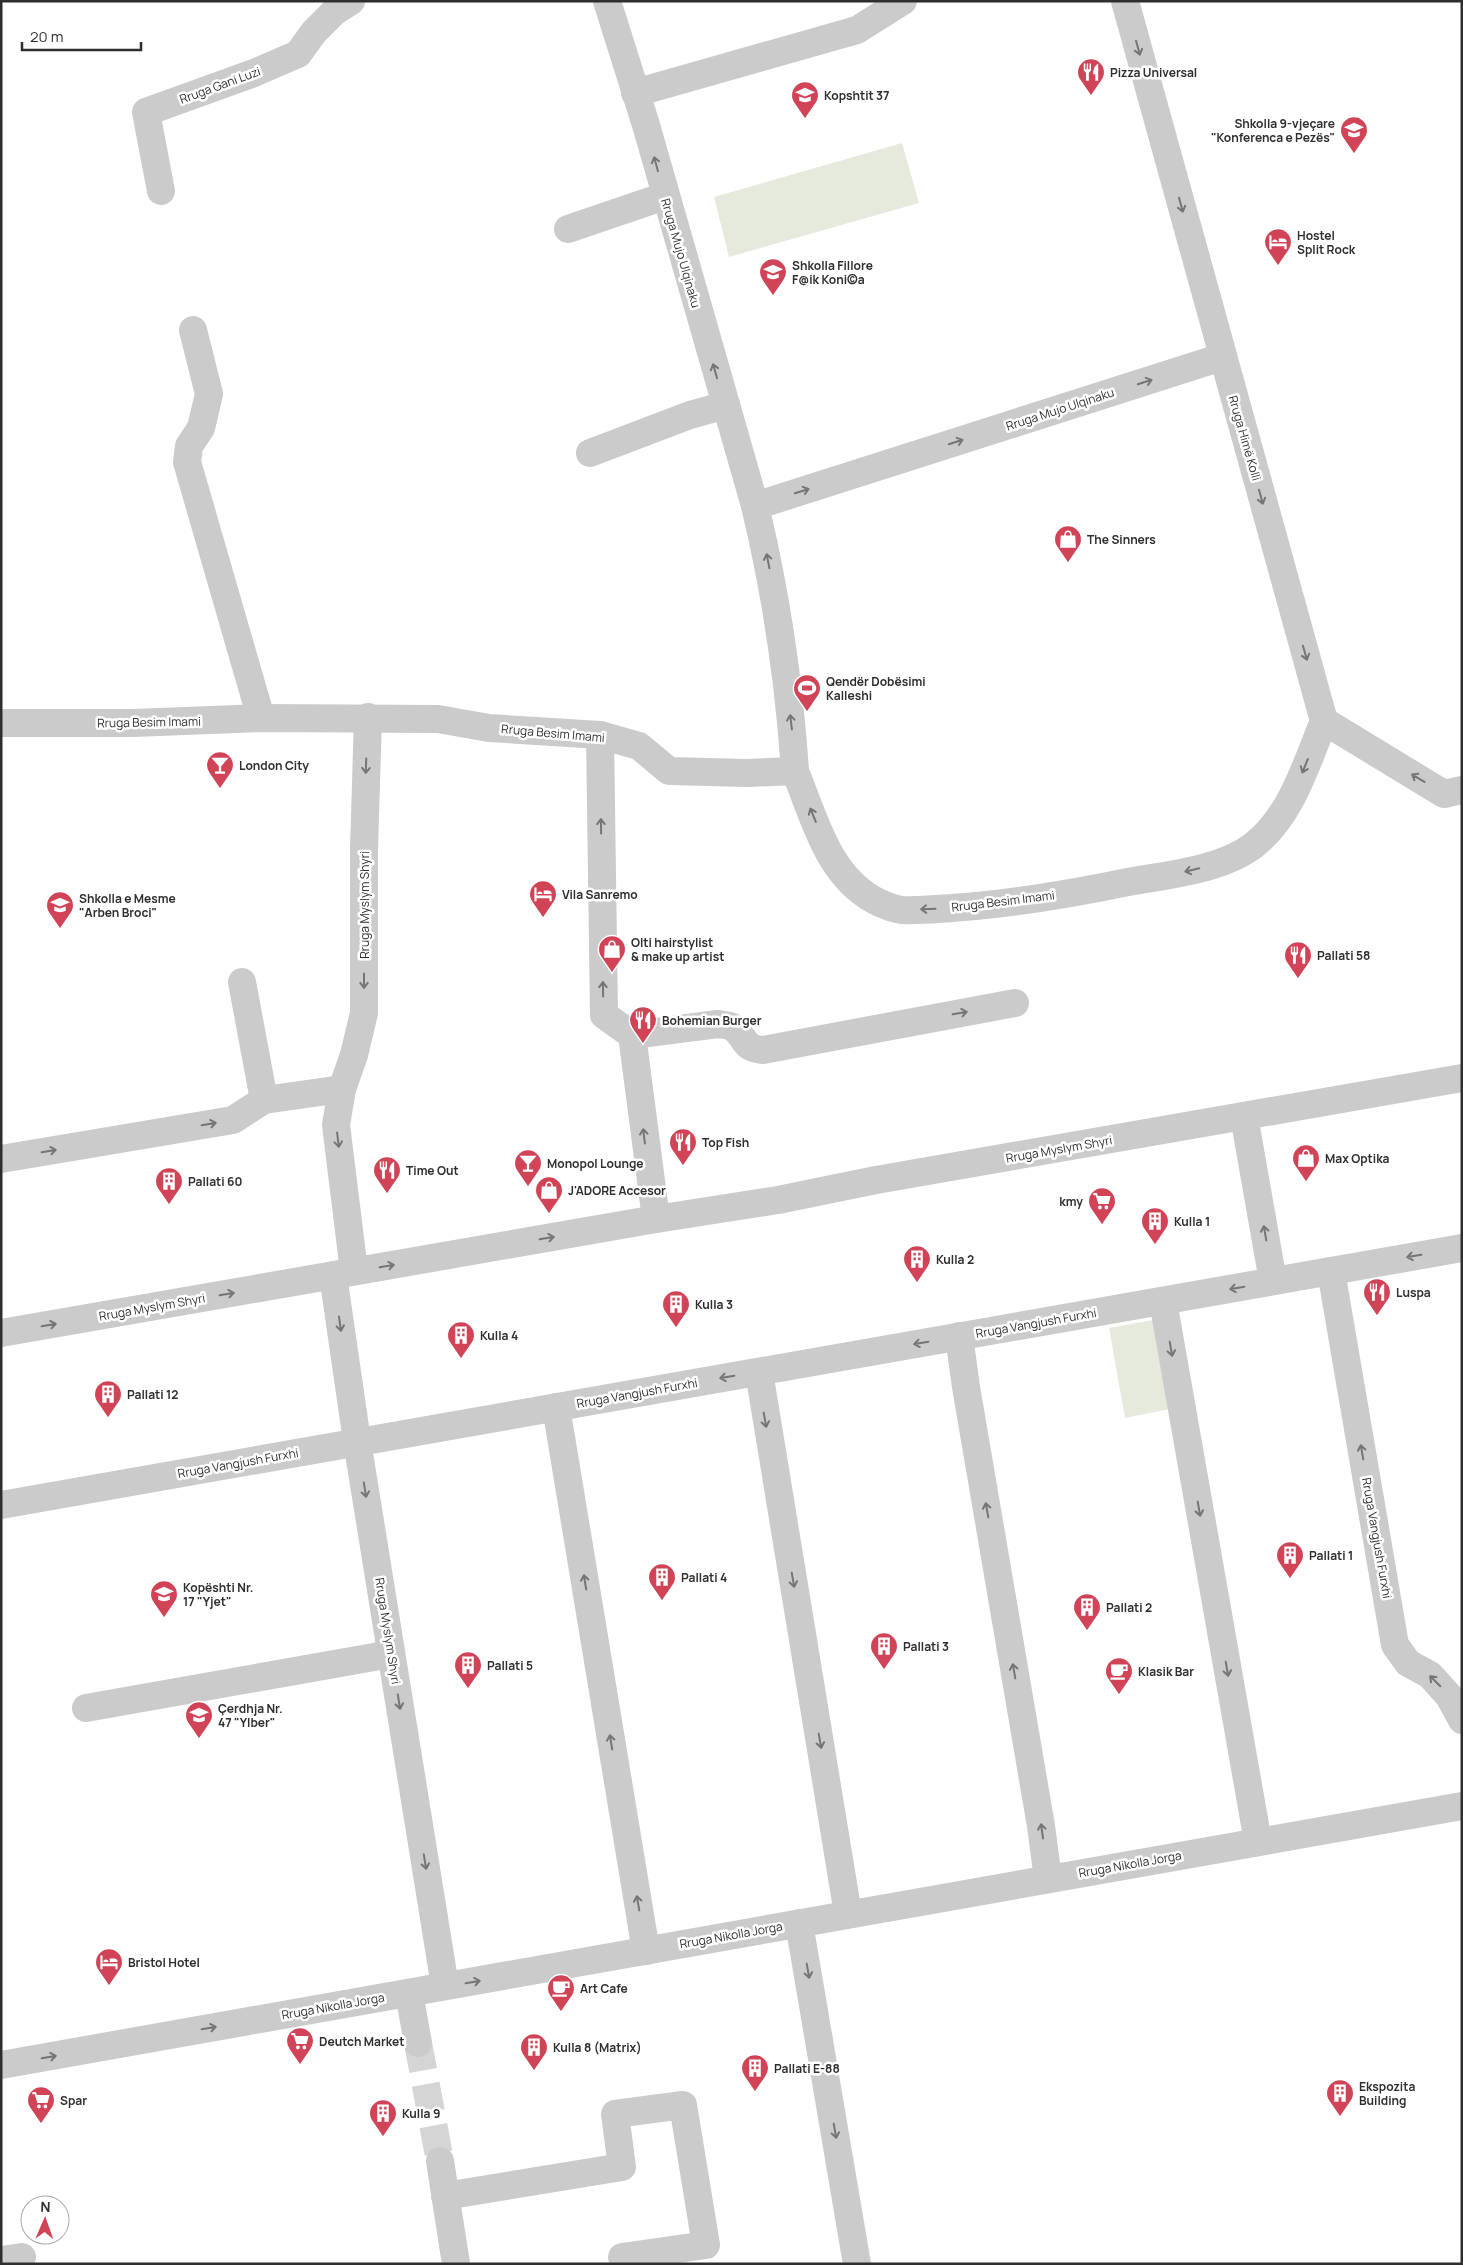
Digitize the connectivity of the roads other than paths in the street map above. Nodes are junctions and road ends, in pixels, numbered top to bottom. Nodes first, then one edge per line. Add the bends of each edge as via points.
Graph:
1 (351, 1) edge
2 (606, 1) edge
3 (904, 1) edge
4 (1126, 1) edge
5 (635, 93) junction
6 (161, 191) dead end
7 (665, 196) junction
8 (568, 229) dead end
9 (193, 330) dead end
10 (1222, 357) junction
11 (726, 405) junction
12 (590, 452) dead end
13 (755, 506) junction
14 (368, 717) junction
15 (261, 718) junction
16 (1324, 721) junction
17 (1, 723) edge
18 (600, 735) junction
19 (795, 770) junction
20 (1462, 790) edge
21 (242, 982) dead end
22 (1015, 1003) dead end
23 (632, 1035) junction
24 (1462, 1078) edge
25 (342, 1089) junction
26 (264, 1100) junction
27 (1244, 1116) junction
28 (1, 1159) edge
29 (656, 1219) junction
30 (1462, 1248) edge
31 (1332, 1271) junction
32 (344, 1273) junction
33 (1274, 1281) junction
34 (1163, 1301) junction
35 (1, 1333) edge
36 (959, 1336) junction
37 (758, 1372) junction
38 (556, 1407) junction
39 (358, 1441) junction
40 (1, 1506) edge
41 (391, 1654) junction
42 (86, 1708) dead end
43 (1462, 1720) edge
44 (1462, 1806) edge
45 (1258, 1842) junction
46 (1048, 1879) junction
47 (848, 1914) junction
48 (799, 1923) junction
49 (646, 1951) junction
50 (445, 1986) junction
51 (409, 1993) junction
52 (418, 2044) tunnel mouth
53 (1, 2066) edge
54 (440, 2161) tunnel mouth
55 (445, 2196) junction
56 (622, 2257) dead end
57 (456, 2264) edge
58 (857, 2264) edge

1 - 6 street, Rruga Gani Luzi via 314,32 298,54 146,112
2 - 5 street, Rruga Mujo Ulqinaku
3 - 5 street via 857,30
4 -> 10 street, Rruga Himë Kolli
7 -> 5 street, Rruga Mujo Ulqinaku
7 - 8 street
11 -> 7 street, Rruga Mujo Ulqinaku
9 - 15 street via 209,394 201,428 189,446 187,462
13 -> 10 street, Rruga Mujo Ulqinaku
10 -> 16 street, Rruga Himë Kolli
11 - 12 street
11 - 13 street, Rruga Mujo Ulqinaku
19 -> 13 street, Rruga Mujo Ulqinaku via 778,621
14 - 15 street, Rruga Besim Imami
14 - 18 street, Rruga Besim Imami via 438,719 489,728
14 -> 25 street, Rruga Myslym Shyri via 364,1013
15 - 17 street, Rruga Besim Imami via 145,723
16 -> 19 street, Rruga Besim Imami via 1294,793 1274,826 1253,846 1225,861 1190,871 983,906 901,910 875,901 858,890 843,876 829,853
20 -> 16 street via 1444,794
18 - 19 street, Rruga Besim Imami via 639,746 669,771 747,774
23 -> 18 street via 604,1015
21 - 26 street
23 -> 22 street via 718,1024 734,1028 752,1049 763,1050
29 -> 23 street
24 - 27 street, Rruga Myslym Shyri
25 - 26 street
25 -> 32 street, Rruga Myslym Shyri via 336,1125
28 -> 26 street via 233,1120
27 - 29 street, Rruga Myslym Shyri
33 -> 27 street
32 -> 29 street, Rruga Myslym Shyri
30 -> 31 street, Rruga Vangjush Furxhi
31 - 33 street, Rruga Vangjush Furxhi
43 -> 31 street, Rruga Vangjush Furxhi via 1449,1696 1430,1675 1408,1662 1395,1645
35 -> 32 street, Rruga Myslym Shyri
32 -> 39 street, Rruga Myslym Shyri
33 -> 34 street, Rruga Vangjush Furxhi
34 - 36 street, Rruga Vangjush Furxhi
34 -> 45 street
36 -> 37 street, Rruga Vangjush Furxhi
46 -> 36 street
37 -> 38 street, Rruga Vangjush Furxhi
37 -> 47 street
38 - 39 street, Rruga Vangjush Furxhi
49 -> 38 street
39 - 40 street, Rruga Vangjush Furxhi
39 -> 41 street, Rruga Myslym Shyri
41 - 42 street
41 -> 50 street, Rruga Myslym Shyri
44 - 45 street, Rruga Nikolla Jorga
45 - 46 street, Rruga Nikolla Jorga
46 - 47 street, Rruga Nikolla Jorga
47 - 48 street, Rruga Nikolla Jorga
48 - 49 street, Rruga Nikolla Jorga
48 -> 58 street
50 -> 49 street, Rruga Nikolla Jorga
50 - 51 street, Rruga Nikolla Jorga
51 - 52 street
53 -> 51 street, Rruga Nikolla Jorga
54 - 55 street
55 - 56 street via 622,2167 615,2114 683,2105 706,2245
55 - 57 street

